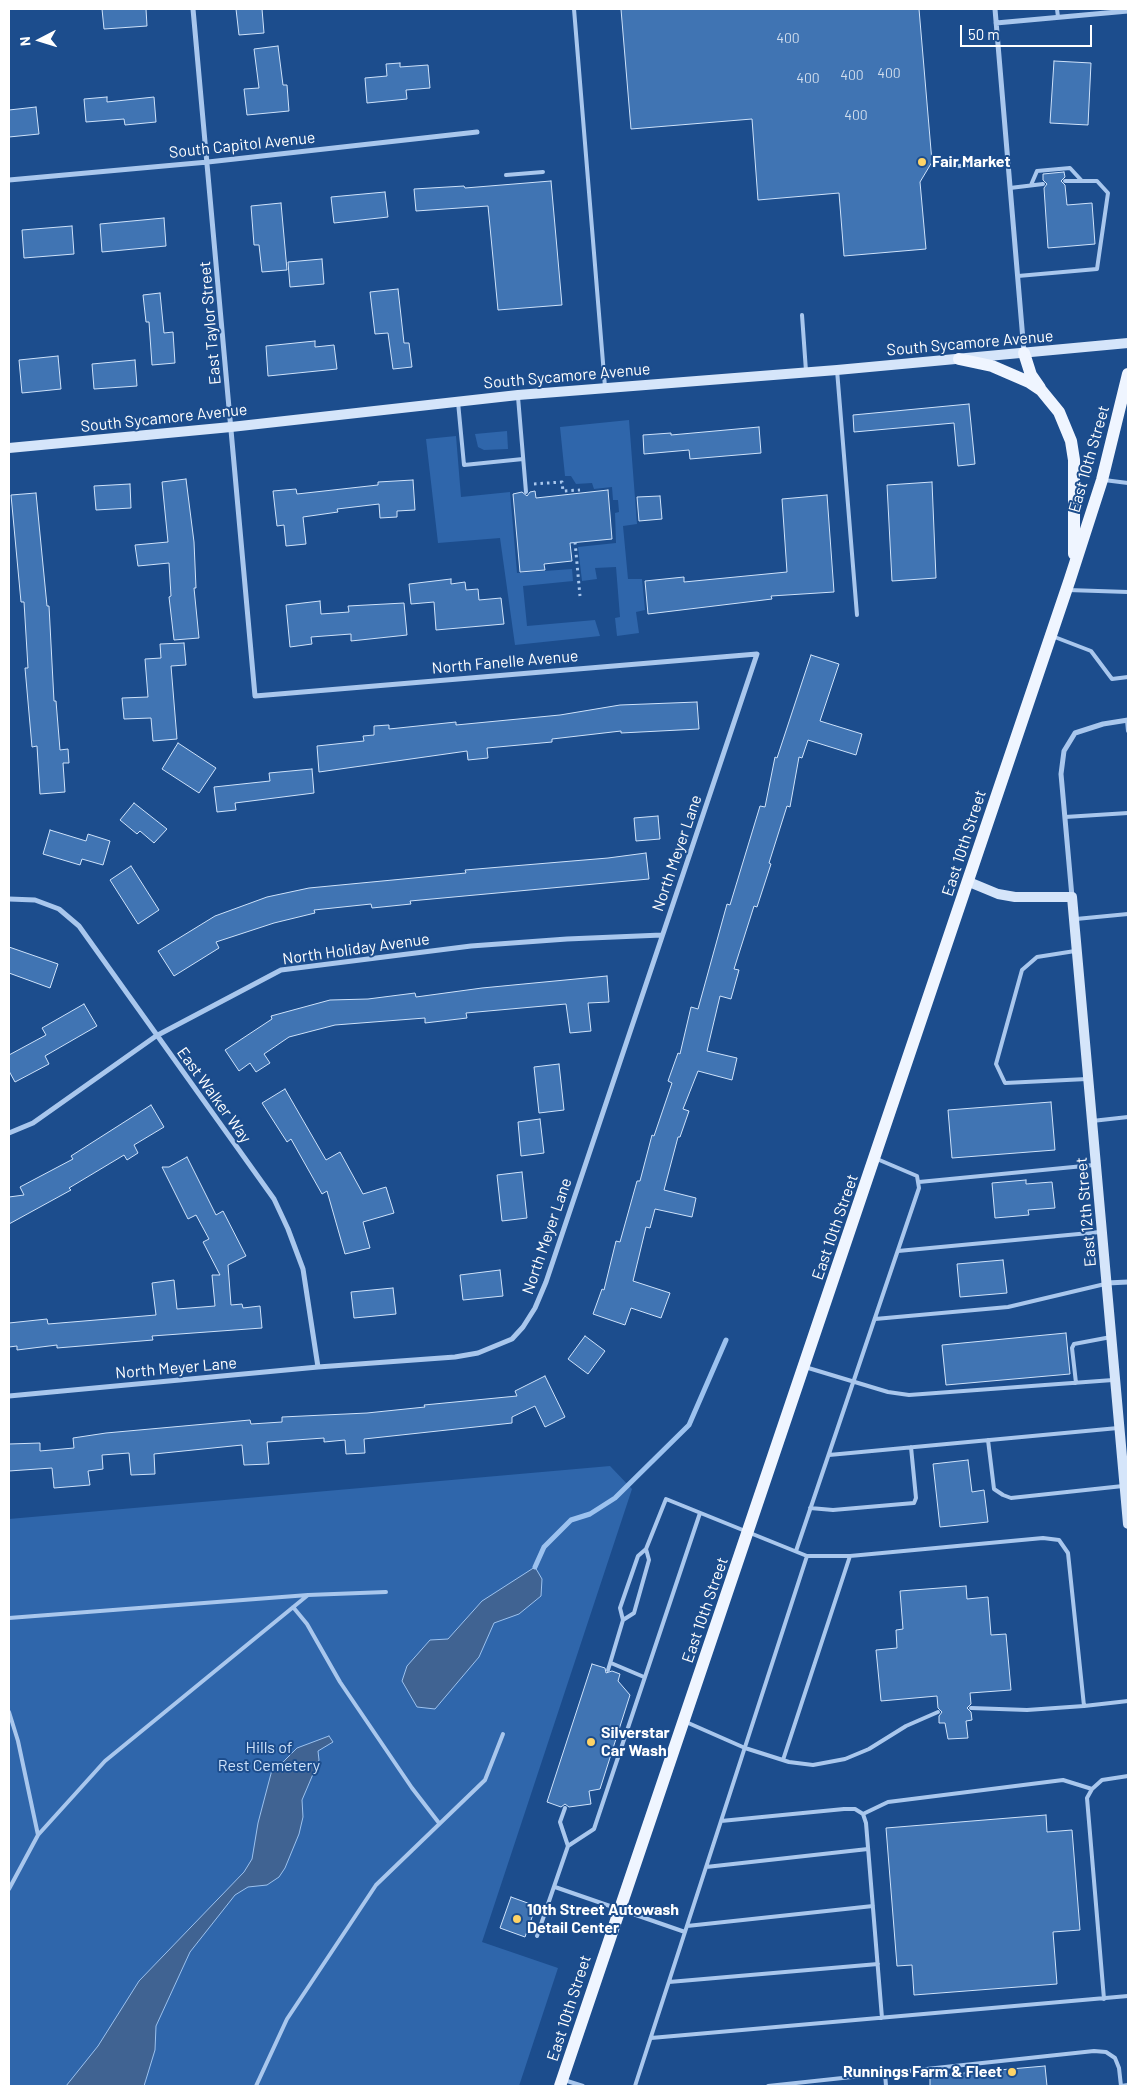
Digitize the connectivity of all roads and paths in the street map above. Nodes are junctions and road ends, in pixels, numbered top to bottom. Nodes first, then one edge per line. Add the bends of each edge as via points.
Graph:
1 (193, 9) edge
2 (574, 9) edge
3 (995, 9) edge
4 (1058, 9) edge
5 (1128, 11) edge
6 (1058, 17) junction
7 (996, 22) junction
8 (477, 132) dead end
9 (208, 162) junction
10 (1008, 162) junction
11 (959, 166) dead end
12 (544, 172) dead end
13 (506, 175) dead end
14 (9, 180) edge
15 (1082, 181) junction
16 (1065, 182) dead end
17 (1043, 184) dead end
18 (1031, 185) junction
19 (1010, 188) junction
20 (1018, 276) junction
21 (802, 316) dead end
22 (1128, 343) edge
23 (1024, 353) junction
24 (959, 359) junction
25 (837, 370) junction
26 (806, 373) junction
27 (1128, 374) edge
28 (605, 387) junction
29 (1041, 390) junction
30 (518, 395) junction
31 (458, 402) junction
32 (231, 427) junction
33 (9, 448) edge
34 (523, 460) junction
35 (1102, 480) junction
36 (1128, 483) edge
37 (525, 485) junction
38 (580, 490) dead end
39 (526, 492) dead end
40 (575, 542) dead end
41 (1074, 567) junction
42 (1066, 590) junction
43 (1128, 592) edge
44 (580, 596) dead end
45 (857, 616) dead end
46 (1050, 635) junction
47 (757, 654) joint
48 (1128, 677) edge
49 (255, 696) joint
50 (1128, 720) edge
51 (1128, 730) edge
52 (1128, 813) edge
53 (1065, 817) junction
54 (969, 882) junction
55 (1072, 897) junction
56 (9, 899) edge
57 (1128, 914) edge
58 (1074, 920) junction
59 (662, 935) junction
60 (1077, 951) junction
61 (156, 1036) junction
62 (1089, 1079) junction
63 (1128, 1117) edge
64 (1092, 1121) junction
65 (9, 1134) edge
66 (875, 1159) junction
67 (1096, 1165) junction
68 (918, 1182) junction
69 (1102, 1232) junction
70 (898, 1251) junction
71 (1128, 1282) edge
72 (1107, 1283) junction
73 (875, 1319) junction
74 (1112, 1337) junction
75 (318, 1367) junction
76 (805, 1367) junction
77 (1116, 1380) junction
78 (854, 1382) junction
79 (1076, 1383) junction
80 (9, 1396) edge
81 (1120, 1428) junction
82 (988, 1440) junction
83 (911, 1447) junction
84 (829, 1455) junction
85 (1125, 1486) junction
86 (810, 1508) junction
87 (700, 1513) junction
88 (1128, 1524) edge
89 (749, 1532) junction
90 (646, 1549) junction
91 (796, 1551) junction
92 (807, 1556) junction
93 (850, 1556) junction
94 (386, 1592) dead end
95 (308, 1595) junction
96 (293, 1607) junction
97 (9, 1618) edge
98 (622, 1620) junction
99 (610, 1663) junction
100 (608, 1670) dead end
101 (644, 1677) junction
102 (1128, 1701) edge
103 (1084, 1706) junction
104 (971, 1708) dead end
105 (9, 1712) edge
106 (938, 1712) dead end
107 (684, 1721) junction
108 (503, 1734) dead end
109 (745, 1748) junction
110 (784, 1760) junction
111 (1128, 1776) edge
112 (1092, 1789) junction
113 (565, 1808) dead end
114 (863, 1814) junction
115 (721, 1821) junction
116 (439, 1823) junction
117 (38, 1835) junction
118 (568, 1846) junction
119 (868, 1850) junction
120 (706, 1867) junction
121 (555, 1887) junction
122 (9, 1889) edge
123 (873, 1906) junction
124 (619, 1909) junction
125 (687, 1926) junction
126 (685, 1932) junction
127 (538, 1936) dead end
128 (878, 1964) junction
129 (669, 1982) junction
130 (1128, 1996) edge
131 (1104, 1998) junction
132 (882, 2018) junction
133 (651, 2038) junction
134 (884, 2074) junction
135 (561, 2083) edge
136 (1128, 2085) edge
137 (256, 2086) edge
138 (583, 2086) edge
139 (635, 2086) edge
140 (768, 2086) edge
141 (886, 2086) edge
142 (1121, 2086) edge

1 - 9 street, East Taylor Street
2 - 28 lane
3 - 7 street
4 - 6 lane
5 - 6 street
6 - 7 street
7 - 10 street
8 - 9 street, South Capitol Avenue
9 - 14 street, South Capitol Avenue
9 - 32 street, East Taylor Street
10 - 11 lane
10 - 19 street
12 - 13 lane
15 - 16 lane
15 - 18 lane via 1070,168 1037,171
15 - 20 lane via 1097,181 1108,193 1097,270
17 - 18 lane
18 - 19 lane
19 - 20 street
20 - 23 street
21 - 26 lane
22 - 23 main road, South Sycamore Avenue
23 - 24 main road, South Sycamore Avenue
23 - 29 main road via 1031,375
24 - 25 main road, South Sycamore Avenue
24 - 29 main road via 1006,372
25 - 26 main road, South Sycamore Avenue
25 - 45 lane
26 - 28 main road, South Sycamore Avenue
27 - 35 main road, East 10th Street
28 - 30 main road, South Sycamore Avenue
29 - 41 main road via 1059,412 1071,441 1075,481
30 - 31 main road, South Sycamore Avenue
30 - 34 lane
31 - 32 main road, South Sycamore Avenue
31 - 34 lane via 464,465
32 - 33 main road, South Sycamore Avenue
32 - 49 street, East Taylor Street
34 - 37 lane
35 - 36 lane
35 - 41 main road, East 10th Street
37 - 38 path via 562,482 563,491
37 - 39 lane
40 - 44 path
41 - 42 main road, East 10th Street
42 - 43 lane
42 - 46 main road, East 10th Street
46 - 48 lane via 1091,651 1112,679
46 - 54 main road, East 10th Street
47 - 49 street, North Fanelle Avenue
47 - 59 street, North Meyer Lane
50 - 51 lane
50 - 53 street, East 12th Street via 1075,733 1064,751 1061,774
52 - 53 lane
53 - 55 street, East 12th Street
54 - 55 main road via 1015,897
54 - 66 main road, East 10th Street
55 - 58 main road, East 12th Street
56 - 61 street, East Walker Way via 35,900 59,909 80,926
57 - 58 lane
58 - 60 main road, East 12th Street
59 - 61 street, North Holiday Avenue via 471,946 281,970
59 - 75 street, North Meyer Lane via 546,1282 523,1327 512,1339 478,1353
60 - 62 main road, East 12th Street
60 - 62 lane via 1037,957 1022,970 996,1064 1006,1083
61 - 65 street, North Holiday Avenue via 33,1123
61 - 75 street, East Walker Way via 274,1200 303,1269
62 - 64 main road, East 12th Street
63 - 64 lane
64 - 67 main road, East 12th Street
66 - 68 lane via 918,1176
66 - 76 main road, East 10th Street
67 - 68 lane
67 - 69 main road, East 12th Street
68 - 70 lane via 919,1188
69 - 70 lane
69 - 72 main road, East 12th Street
70 - 73 lane
71 - 72 street
72 - 73 lane via 1008,1308
72 - 74 main road, East 12th Street
73 - 78 lane
74 - 77 main road, East 12th Street
74 - 79 lane via 1074,1344
75 - 80 street, North Meyer Lane
76 - 78 lane
76 - 89 main road, East 10th Street
77 - 79 lane
77 - 81 main road, East 12th Street
78 - 79 lane via 909,1395
78 - 84 lane
81 - 82 lane
81 - 85 main road, East 12th Street
82 - 83 lane
82 - 85 lane via 994,1488 1003,1496 1011,1498
83 - 84 lane
83 - 86 lane via 914,1503 833,1510
84 - 86 lane
85 - 88 main road, East 12th Street
86 - 91 lane
87 - 89 lane
87 - 90 lane via 666,1499
87 - 101 lane
89 - 91 lane
89 - 107 main road, East 10th Street
90 - 98 lane via 638,1556 620,1608
90 - 98 lane via 649,1560 634,1613
91 - 92 lane
92 - 93 lane
92 - 109 lane
93 - 103 lane via 1043,1538 1059,1540 1068,1553
93 - 110 lane
94 - 95 lane
95 - 96 lane
95 - 97 lane
96 - 116 lane via 307,1624 340,1682
96 - 117 lane via 105,1761
98 - 99 lane
99 - 100 lane
99 - 101 lane
101 - 118 lane via 594,1829
102 - 103 lane
103 - 104 lane via 1028,1710
105 - 117 lane
106 - 110 lane via 846,1759 814,1765
107 - 109 lane
107 - 124 main road, East 10th Street
108 - 116 lane via 485,1780
109 - 110 lane
109 - 115 lane
111 - 112 lane via 1102,1780
112 - 114 lane via 1064,1780 888,1802
112 - 131 lane via 1087,1798 1087,1810
113 - 118 lane via 560,1822
114 - 115 lane via 844,1808
114 - 119 lane
115 - 120 lane
116 - 137 lane via 376,1885 287,2019
117 - 122 lane
118 - 121 lane
119 - 120 lane
119 - 123 lane
120 - 125 lane
121 - 124 lane
121 - 127 lane
123 - 125 lane
123 - 128 lane
124 - 126 lane
124 - 135 main road, East 10th Street
125 - 126 lane
126 - 129 lane
128 - 129 lane
128 - 132 lane
129 - 133 lane
130 - 131 lane
131 - 132 lane
132 - 133 lane
133 - 139 lane
134 - 140 lane
134 - 141 lane
134 - 142 lane via 1094,2051 1106,2052 1115,2058
135 - 138 lane
136 - 142 lane

